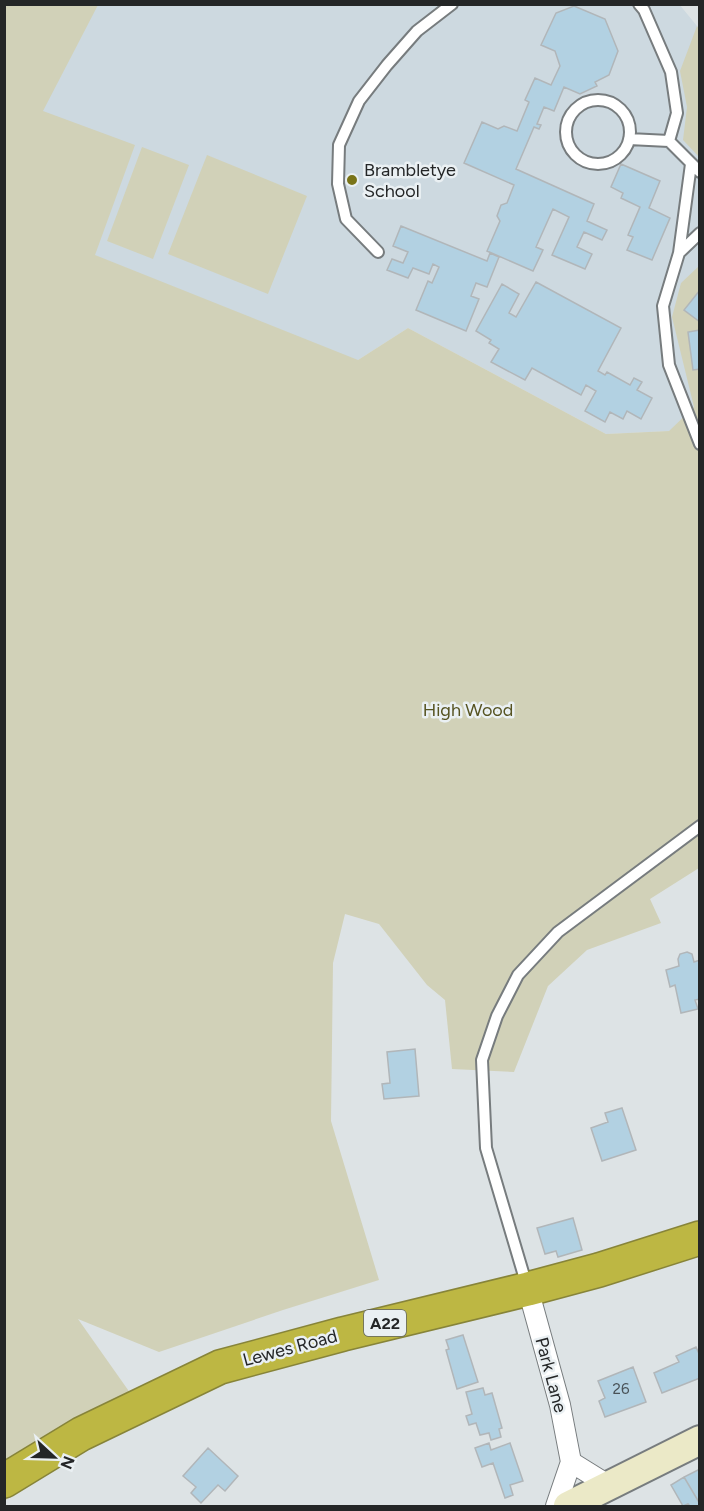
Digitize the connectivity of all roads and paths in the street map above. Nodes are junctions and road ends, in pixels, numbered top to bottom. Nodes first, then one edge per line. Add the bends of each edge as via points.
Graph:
1 (452, 4) edge
2 (639, 4) edge
3 (629, 139) junction
4 (669, 141) junction
5 (695, 168) edge
6 (699, 232) edge
7 (378, 252) dead end
8 (679, 253) junction
9 (699, 444) edge
10 (699, 826) edge
11 (699, 1238) edge
12 (528, 1289) junction
13 (699, 1440) edge
14 (571, 1462) junction
15 (4, 1481) edge
16 (608, 1485) junction
17 (556, 1506) edge
18 (568, 1506) edge

1 - 7 lane via 417,32 387,65 359,101 339,145 338,184 346,219
2 - 4 lane via 670,72 677,113
3 - 3 lane via 620,156 611,161 601,164 582,160 566,135 570,115 585,102 605,100 622,110 630,128
3 - 4 lane
4 - 5 lane
5 - 8 lane
6 - 8 lane
8 - 9 lane via 663,306 669,364
10 - 12 lane via 558,932 518,975 497,1016 482,1060 486,1148
11 - 12 highway, Lewes Road / A22
12 - 14 street, Park Lane via 560,1405
12 - 15 highway, Lewes Road / A22 via 220,1367 81,1434
13 - 16 street
14 - 16 street
14 - 17 street
16 - 18 street

